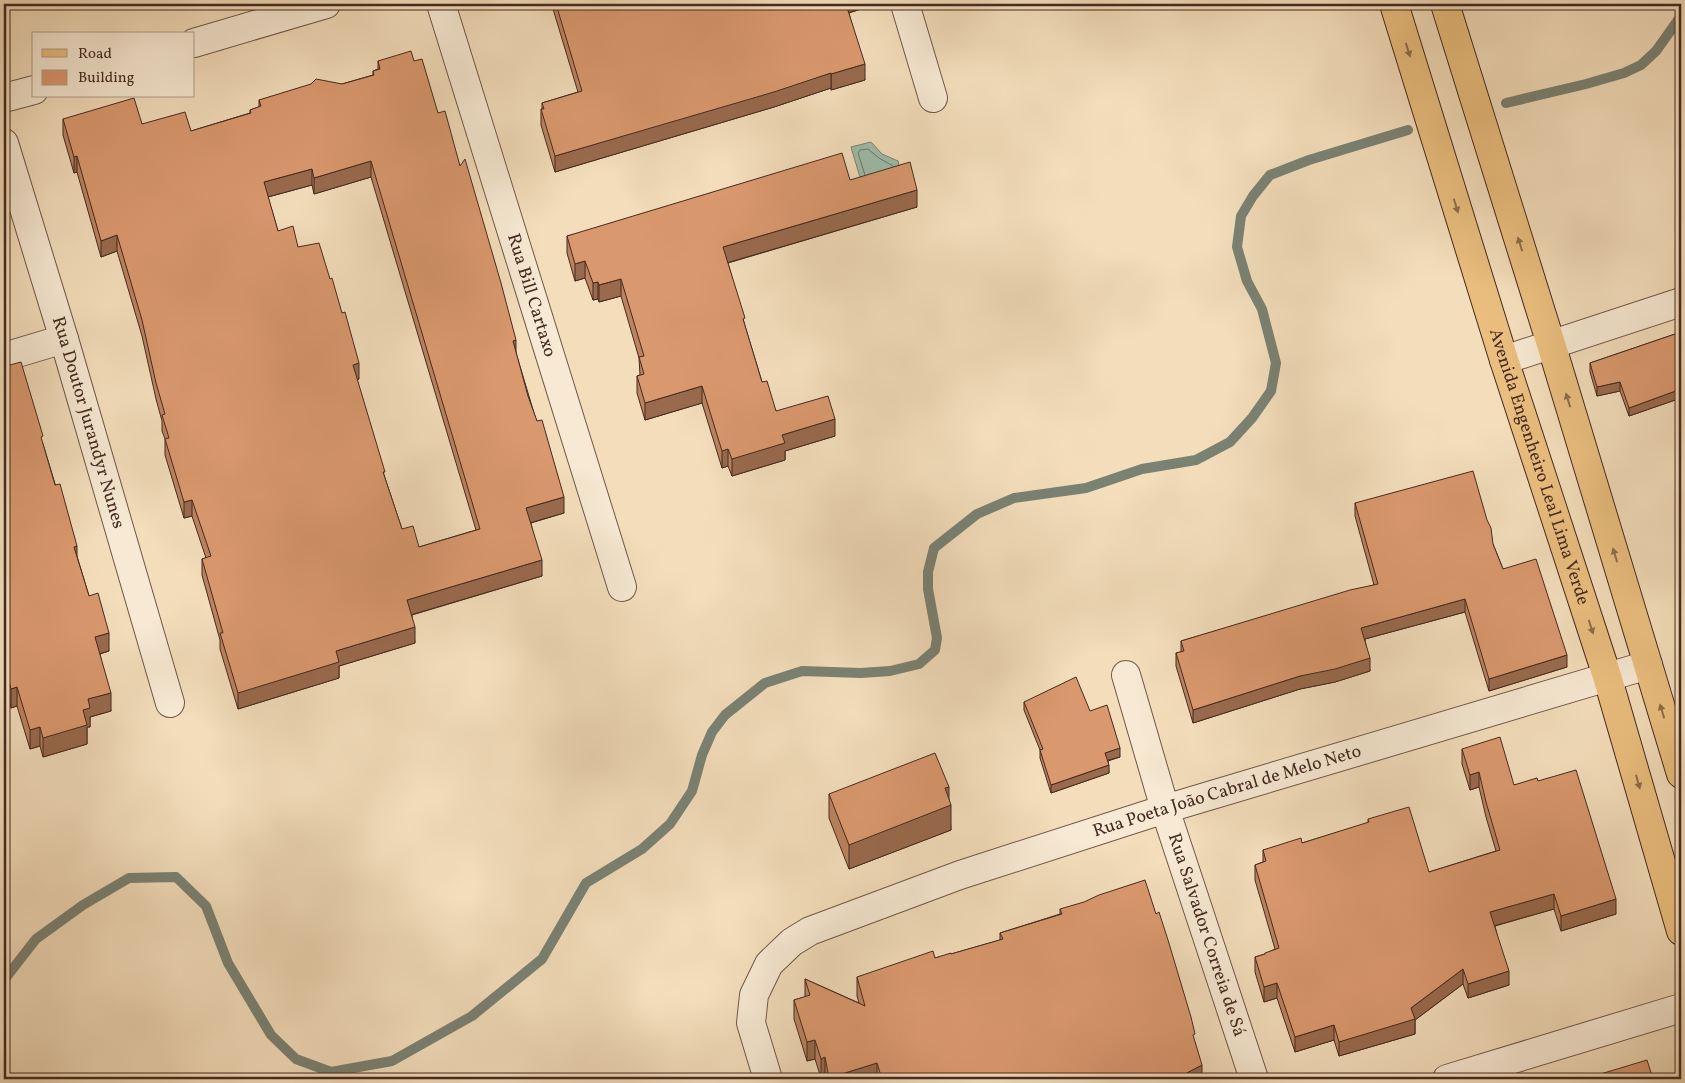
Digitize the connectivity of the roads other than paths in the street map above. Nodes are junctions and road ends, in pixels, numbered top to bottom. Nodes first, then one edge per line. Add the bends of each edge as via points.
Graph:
1 (326, 4) edge
2 (441, 4) edge
3 (905, 4) edge
4 (1394, 4) edge
5 (1446, 4) edge
6 (195, 43) edge
7 (32, 91) edge
8 (4, 98) edge
9 (933, 98) dead end
10 (4, 143) edge
11 (1681, 302) edge
12 (64, 338) junction
13 (1551, 344) junction
14 (4, 357) edge
15 (1504, 360) junction
16 (622, 587) dead end
17 (1648, 665) junction
18 (1126, 675) dead end
19 (1607, 676) junction
20 (170, 703) dead end
21 (1681, 774) edge
22 (1165, 809) junction
23 (1681, 931) edge
24 (1681, 1008) edge
25 (768, 1079) edge
26 (1254, 1079) edge
27 (1447, 1079) edge

1 - 6 street
2 - 16 street, Rua Bill Cartaxo
3 - 9 street
4 -> 15 main road, Avenida Engenheiro Leal Lima Verde
13 -> 5 main road
7 - 8 street
10 - 12 street, Rua Doutor Jurandyr Nunes
11 - 13 street
12 - 14 street
12 - 20 street, Rua Doutor Jurandyr Nunes
13 - 15 street
17 -> 13 main road
15 -> 19 main road, Avenida Engenheiro Leal Lima Verde
17 - 19 street, Rua Poeta João Cabral de Melo Neto
21 -> 17 main road
18 - 22 street, Rua Salvador Correia de Sá
19 - 22 street, Rua Poeta João Cabral de Melo Neto
19 -> 23 main road, Avenida Engenheiro Leal Lima Verde
22 - 25 street, Rua Poeta João Cabral de Melo Neto via 960,875 810,931 792,942 768,964 754,994 751,1023
22 - 26 street, Rua Salvador Correia de Sá
24 - 27 street

